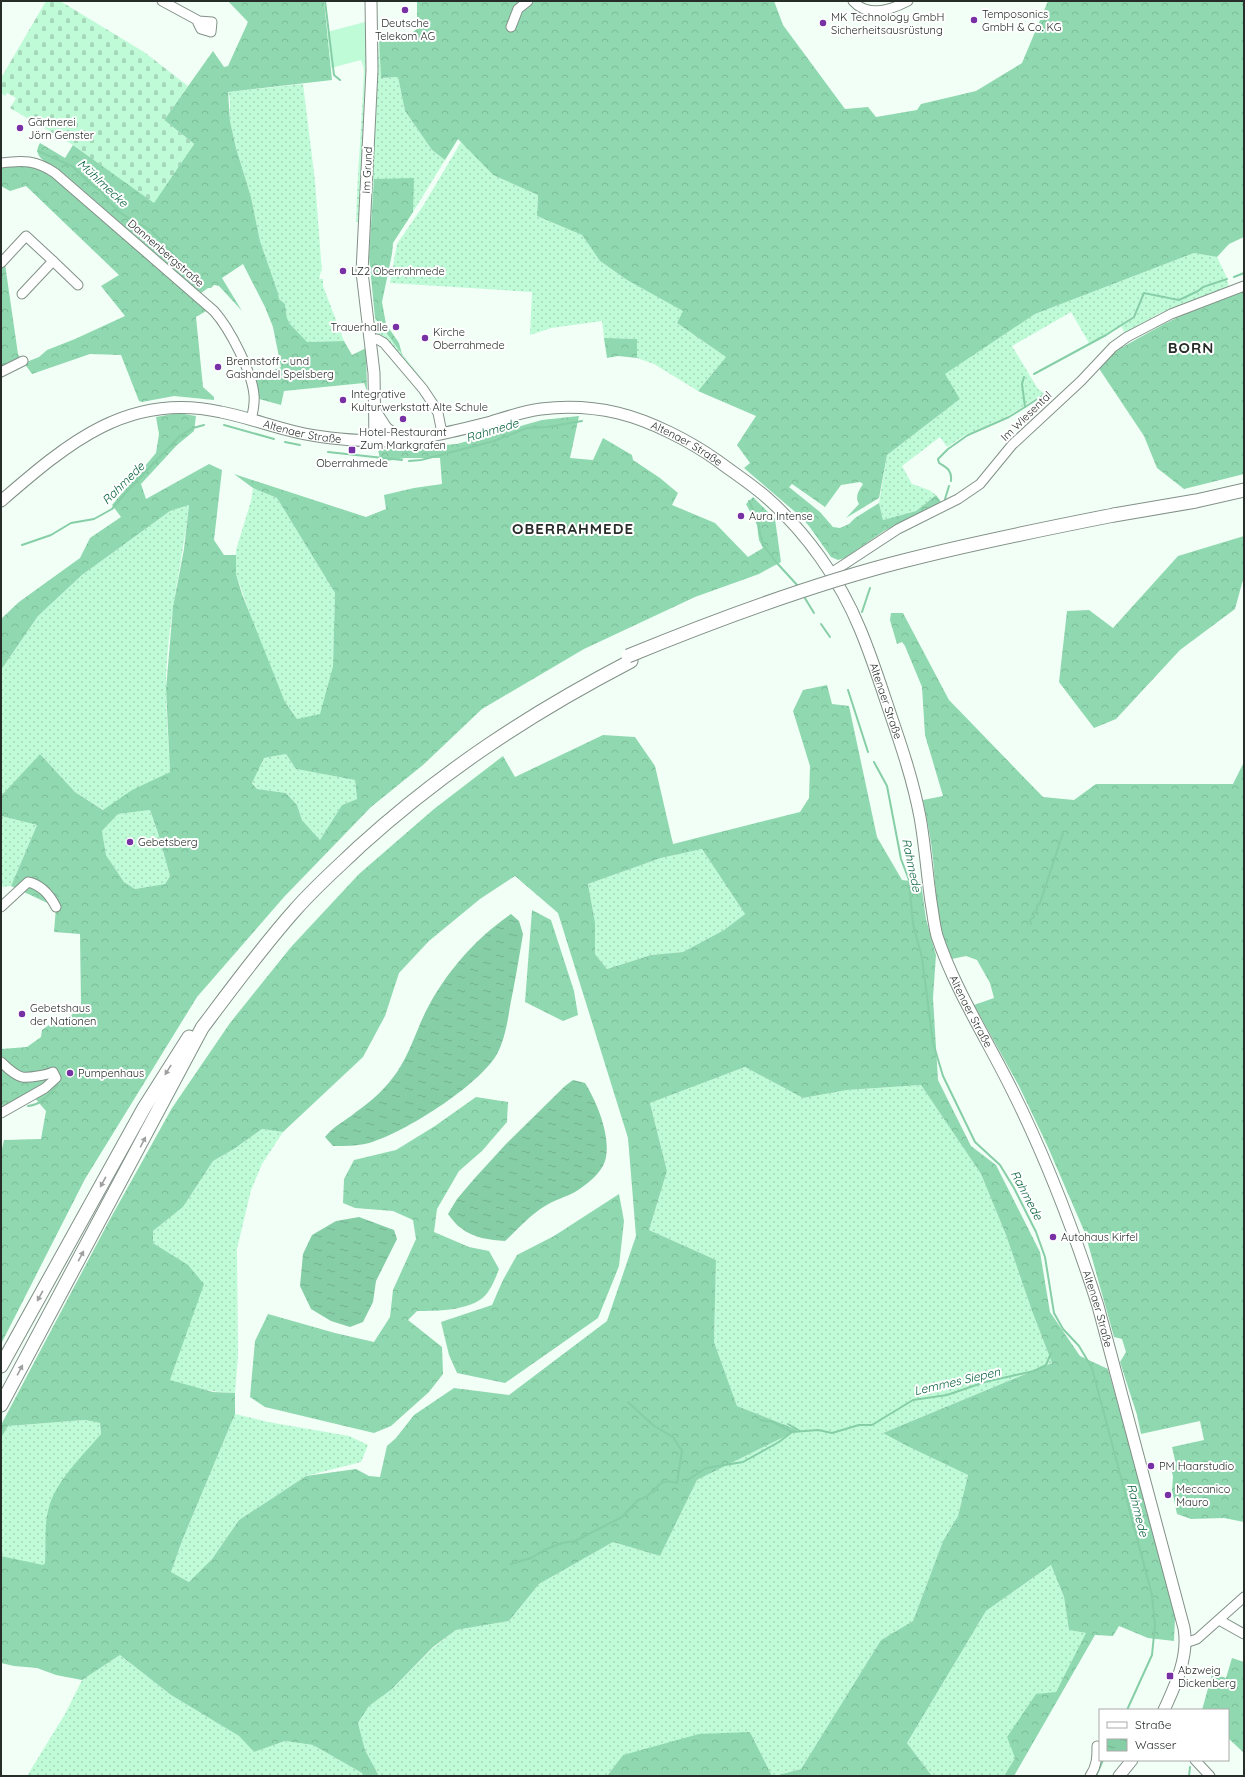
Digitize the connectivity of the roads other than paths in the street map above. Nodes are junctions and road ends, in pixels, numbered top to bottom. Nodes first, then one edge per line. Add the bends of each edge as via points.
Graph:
1 (162, 1) edge
2 (371, 1) edge
3 (528, 1) edge
4 (853, 1) edge
5 (908, 1) edge
6 (199, 21) dead end
7 (511, 27) dead end
8 (1, 163) edge
9 (53, 261) junction
10 (1, 262) edge
11 (78, 285) dead end
12 (1244, 286) edge
13 (22, 294) dead end
14 (370, 340) junction
15 (23, 361) dead end
16 (1, 372) edge
17 (375, 411) junction
18 (251, 420) junction
19 (442, 434) junction
20 (402, 440) junction
21 (375, 441) junction
22 (1244, 490) edge
23 (2, 498) edge
24 (1244, 498) edge
25 (1114, 519) junction
26 (831, 573) junction
27 (630, 659) junction
28 (1, 907) edge
29 (56, 907) dead end
30 (1, 1062) edge
31 (1, 1113) edge
32 (1, 1366) edge
33 (1, 1405) edge
34 (1244, 1597) edge
35 (1219, 1620) junction
36 (1244, 1634) edge
37 (1185, 1643) junction
38 (1164, 1709) edge
39 (1097, 1746) dead end
40 (1131, 1761) edge
41 (1197, 1761) edge
42 (1090, 1776) edge
43 (1119, 1776) edge
44 (1210, 1776) edge

1 - 6 street
2 - 14 main road, Im Grund via 372,70 362,272
3 - 7 street via 518,9
4 - 5 street via 865,10 880,12
8 - 18 street, Dannenbergstraße via 25,160 51,170 214,311 231,335 250,380 254,395
9 - 10 street via 26,236
9 - 11 street
9 - 13 street
12 - 26 street, Im Wiesental via 1171,314 1117,344 1012,445 980,484 958,499 898,529
14 - 17 main road, Im Grund
14 - 19 street via 377,339 384,343 423,389 438,413
15 - 16 street
17 - 20 main road via 386,428
17 - 21 main road, Im Grund
18 - 21 main road, Altenaer Straße via 298,433 334,439
18 - 23 main road, Altenaer Straße via 188,407 166,407 133,413 104,425 78,440
19 - 20 main road, Altenaer Straße
19 - 26 main road, Altenaer Straße via 538,410 571,407 620,414 687,442 752,486 794,525
20 - 21 main road, Altenaer Straße
22 - 25 highway
24 - 25 highway via 1181,512
25 - 27 highway, bridge via 903,561 791,594 704,625
26 - 37 main road, Altenaer Straße via 859,626 907,765 920,816 936,932 957,985 1038,1143 1081,1253 1098,1306 1179,1607
27 -> 32 highway via 580,682 515,720 461,756 380,822 332,865 293,905 249,956 180,1049 144,1108
33 -> 27 highway via 202,1028 241,975 296,909 382,826 465,760 508,731
28 - 29 street via 28,882 37,884 50,896
30 - 31 street via 22,1077 53,1072 56,1078 45,1088
34 - 35 street
35 - 36 street
35 - 37 street via 1197,1639
37 - 38 main road, Altenaer Straße via 1177,1679
39 - 42 street via 1096,1762
40 - 43 main road
41 - 44 street

